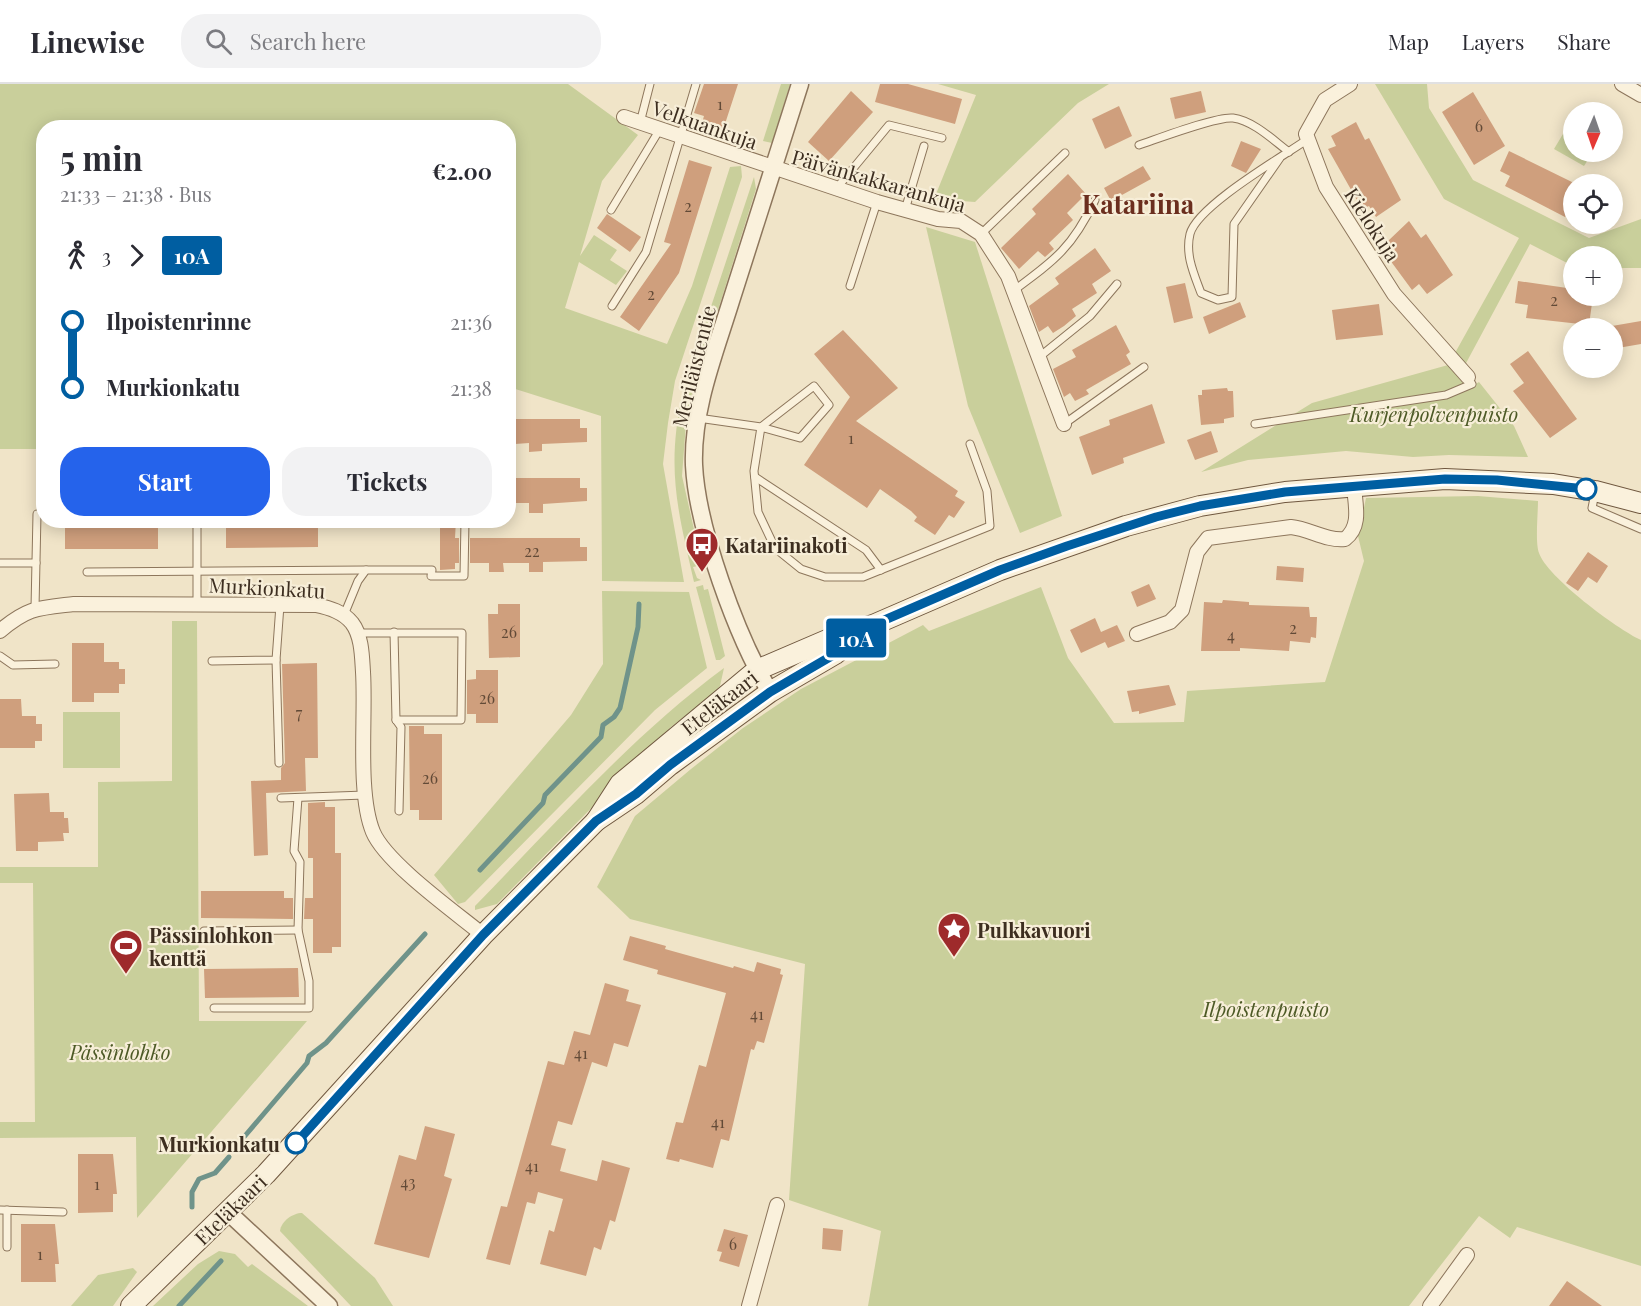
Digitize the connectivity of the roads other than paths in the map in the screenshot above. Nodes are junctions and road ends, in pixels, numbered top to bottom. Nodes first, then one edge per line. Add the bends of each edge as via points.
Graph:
1 (650, 84) edge
2 (696, 84) edge
3 (800, 84) edge
4 (1350, 84) edge
5 (1622, 84) edge
6 (1641, 95) edge
7 (624, 117) dead end
8 (640, 123) junction
9 (660, 129) junction
10 (682, 137) junction
11 (942, 138) dead end
12 (1308, 139) junction
13 (1139, 145) dead end
14 (924, 147) dead end
15 (1288, 152) junction
16 (1065, 153) dead end
17 (1280, 158) junction
18 (773, 169) junction
19 (836, 189) junction
20 (1095, 200) dead end
21 (877, 202) junction
22 (611, 210) dead end
23 (905, 211) junction
24 (981, 234) junction
25 (1117, 284) dead end
26 (850, 286) dead end
27 (1013, 291) junction
28 (612, 306) dead end
29 (1037, 359) junction
30 (1144, 367) dead end
31 (1470, 380) joint
32 (698, 418) junction
33 (1255, 423) dead end
34 (1064, 424) joint
35 (761, 427) junction
36 (970, 444) dead end
37 (755, 477) junction
38 (1354, 486) junction
39 (1596, 491) junction
40 (1641, 503) edge
41 (37, 528) edge
42 (197, 528) edge
43 (465, 528) edge
44 (1641, 529) edge
45 (0, 563) edge
46 (36, 563) junction
47 (366, 570) junction
48 (881, 570) junction
49 (197, 571) junction
50 (87, 572) dead end
51 (197, 603) junction
52 (280, 605) junction
53 (34, 608) junction
54 (344, 615) junction
55 (873, 625) junction
56 (0, 631) edge
57 (394, 632) junction
58 (357, 633) junction
59 (1137, 634) dead end
60 (0, 656) edge
61 (276, 660) junction
62 (212, 661) dead end
63 (55, 664) dead end
64 (757, 670) junction
65 (770, 692) junction
66 (396, 720) junction
67 (279, 763) dead end
68 (365, 795) junction
69 (281, 798) dead end
70 (298, 798) junction
71 (399, 811) dead end
72 (596, 821) junction
73 (298, 930) junction
74 (204, 931) dead end
75 (483, 935) junction
76 (214, 1008) dead end
77 (777, 1205) dead end
78 (3, 1210) edge
79 (63, 1212) dead end
80 (229, 1213) junction
81 (8, 1247) dead end
82 (1467, 1256) dead end
83 (131, 1306) edge
84 (329, 1306) edge
85 (748, 1306) edge
86 (1430, 1306) edge

1 - 8 lane
2 - 10 lane
3 - 18 street, Meriläistentie
4 - 12 street via 1325,100 1306,134
5 - 6 street
7 - 8 street, Velkuankuja
8 - 9 street, Velkuankuja
9 - 10 street, Velkuankuja
9 - 22 lane
10 - 18 street, Velkuankuja
10 - 28 lane via 646,252
11 - 19 lane via 889,125
12 - 15 lane
12 - 31 street, Kielokuja via 1326,187 1394,294
13 - 15 lane via 1233,118 1258,129
14 - 23 lane
15 - 17 lane
16 - 24 lane
17 - 17 lane via 1205,210 1190,234 1190,263 1201,293 1218,300 1232,297 1234,224
18 - 19 street, Päivänkakkarankuja
18 - 32 street, Meriläistentie
19 - 21 street, Päivänkakkarankuja
20 - 27 lane via 1080,232 1054,260
21 - 23 street, Päivänkakkarankuja
21 - 26 lane
23 - 24 street, Päivänkakkarankuja via 961,221
24 - 27 street, Päivänkakkarankuja
25 - 29 lane via 1090,316
27 - 29 street, Päivänkakkarankuja
29 - 34 street, Päivänkakkarankuja
30 - 34 lane
31 - 33 lane via 1446,395
32 - 35 lane
32 - 64 street, Meriläistentie via 694,464 701,514
35 - 35 lane via 814,386 829,405 800,438
35 - 37 lane
36 - 48 lane via 987,491 990,526
37 - 48 lane via 866,550
37 - 48 lane via 758,512 775,548 801,569 834,577 863,577
38 - 39 main road, Eteläkaari via 1445,479 1497,480
38 - 55 main road, Eteläkaari via 1243,498 1156,517 1000,570
38 - 59 street via 1357,518 1345,539 1335,540 1305,528 1291,527 1208,538 1197,552 1177,618
39 - 40 main road, Eteläkaari
39 - 44 lane via 1592,508
41 - 46 lane
42 - 49 lane
43 - 47 lane via 464,576 431,576 432,570
45 - 46 lane
46 - 53 lane
47 - 49 lane
47 - 54 lane
49 - 50 lane
49 - 51 lane
51 - 52 street, Murkionkatu
51 - 53 street, Murkionkatu
52 - 54 street, Murkionkatu via 316,605
52 - 61 lane
53 - 56 street, Murkionkatu
54 - 58 street, Murkionkatu
55 - 64 main road, Eteläkaari
55 - 65 main road, Eteläkaari via 835,654
57 - 58 lane
57 - 66 lane
57 - 66 lane via 462,633 461,720
58 - 68 street, Murkionkatu via 362,654
60 - 63 lane via 13,665
61 - 62 lane
61 - 67 lane
64 - 65 street, Meriläistentie
64 - 72 main road, Eteläkaari via 620,784
65 - 72 main road, Eteläkaari
66 - 71 lane via 401,727
68 - 70 lane
68 - 75 street, Murkionkatu via 373,833 382,848
69 - 70 lane
70 - 73 lane via 294,851 300,862
72 - 75 main road, Eteläkaari
73 - 74 lane
73 - 76 lane via 309,981 309,1008
75 - 80 main road, Eteläkaari
77 - 85 street
78 - 79 lane
78 - 81 lane
80 - 83 main road, Eteläkaari
80 - 84 street
82 - 86 street

